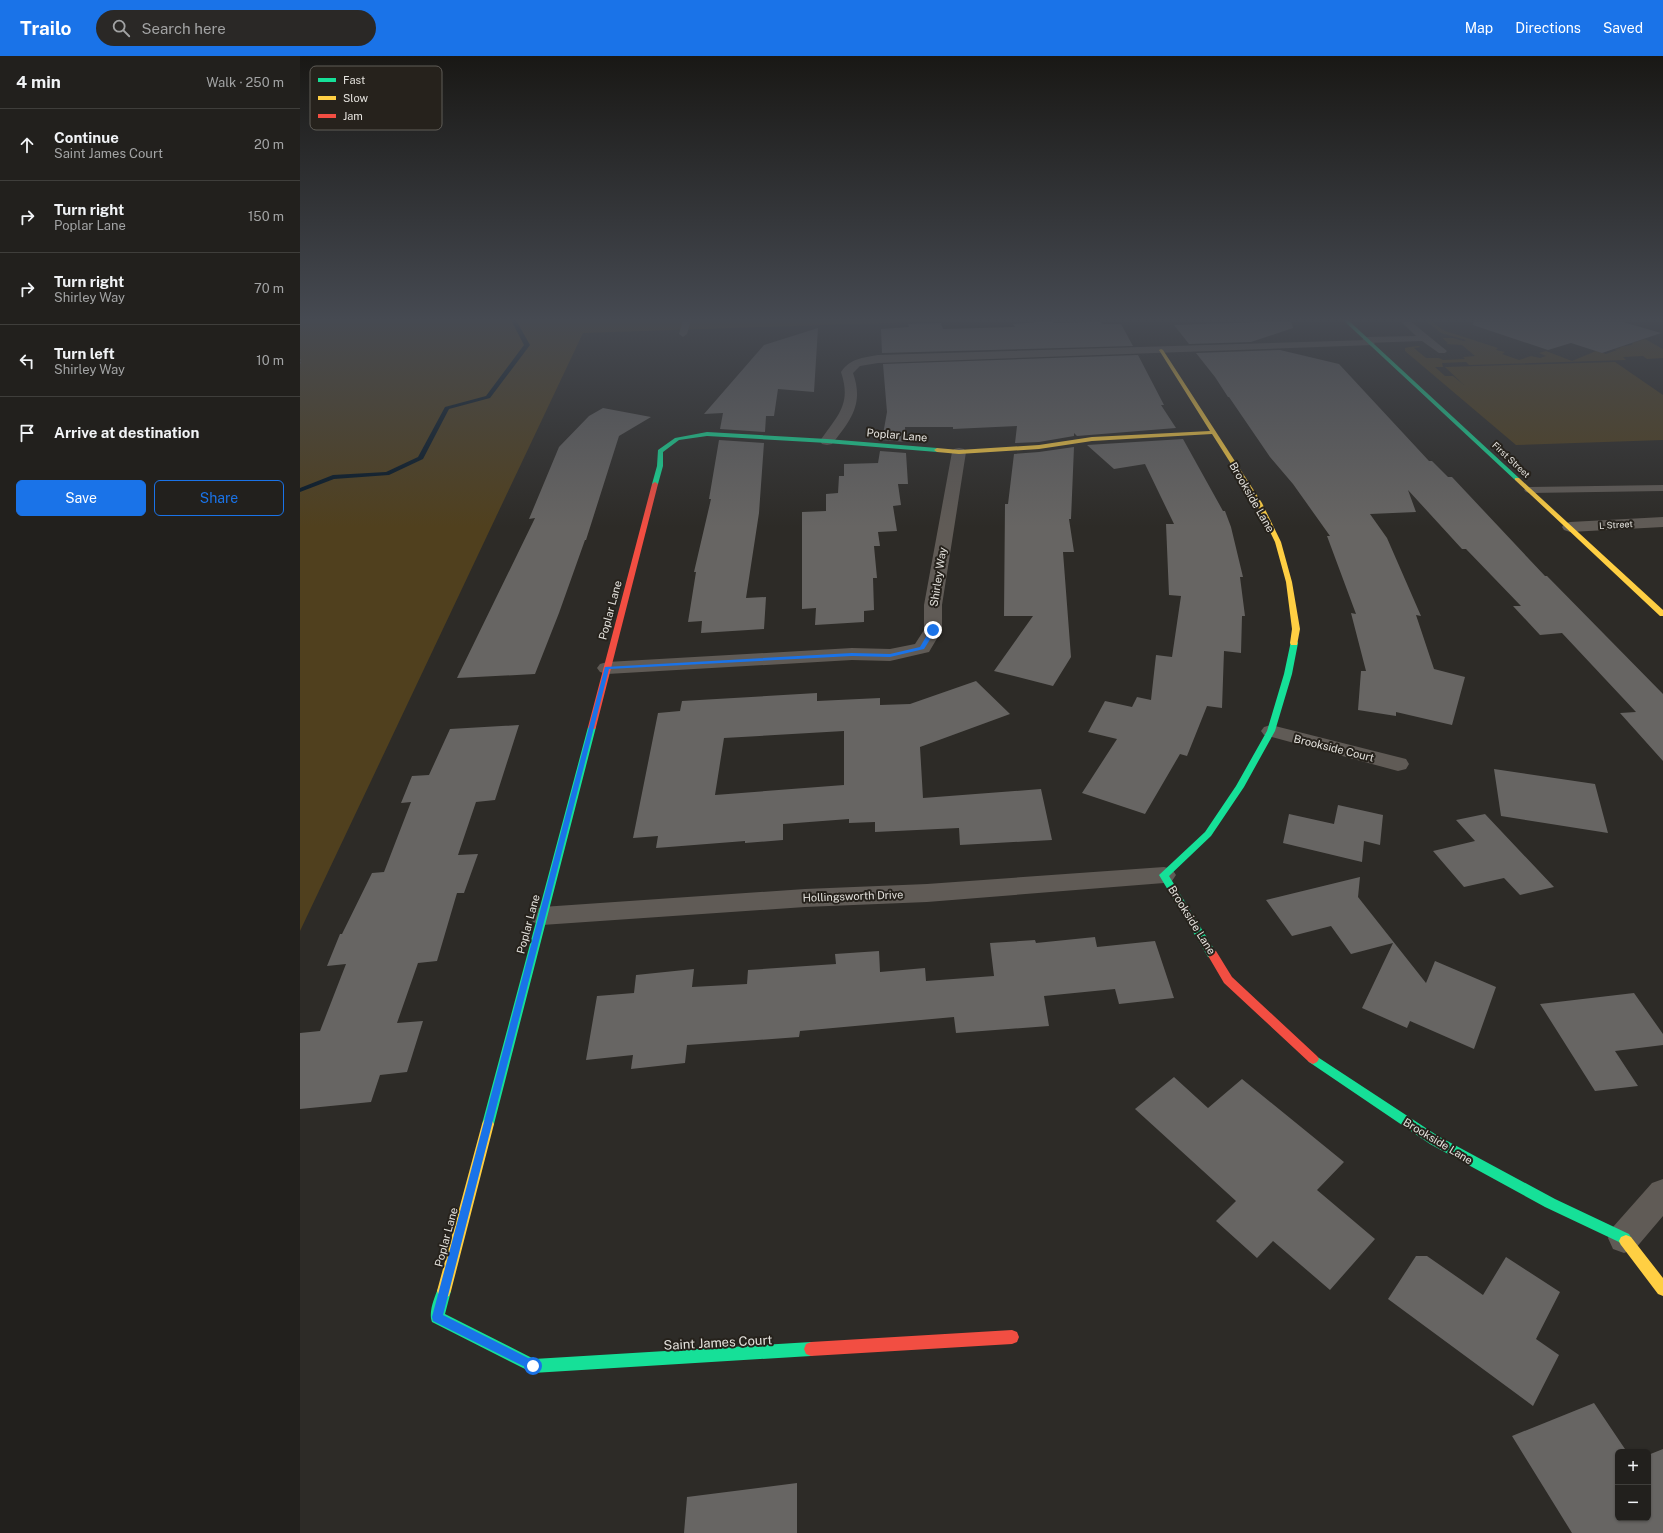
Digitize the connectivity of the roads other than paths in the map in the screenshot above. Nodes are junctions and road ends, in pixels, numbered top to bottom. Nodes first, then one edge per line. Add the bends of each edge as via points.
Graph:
1 (851, 389) edge
2 (1186, 389) edge
3 (1419, 389) edge
4 (1214, 432) junction
5 (827, 441) junction
6 (959, 452) junction
7 (1663, 488) edge
8 (1530, 490) junction
9 (1663, 522) edge
10 (1570, 527) junction
11 (1663, 614) edge
12 (607, 668) junction
13 (1271, 731) junction
14 (1398, 764) dead end
15 (1164, 875) junction
16 (542, 916) junction
17 (1663, 1193) edge
18 (1624, 1238) junction
19 (1663, 1289) edge
20 (437, 1317) joint
21 (1012, 1337) dead end

1 - 5 street via 852,404 842,423
2 - 4 street, Brookside Lane
3 - 8 street, First Street
4 - 6 street, Poplar Lane via 1107,438 1039,448
4 - 13 street, Brookside Lane via 1259,503 1278,542 1289,582 1296,629 1288,674
5 - 6 street, Poplar Lane
5 - 12 street, Poplar Lane via 707,434 677,439 660,451 660,466
6 - 12 street, Shirley Way via 933,605 933,630 922,648 890,655 852,654
7 - 8 lane
8 - 10 street, First Street
9 - 10 street, L Street
10 - 11 street, First Street
12 - 16 street, Poplar Lane
13 - 14 street, Brookside Court
13 - 15 street, Brookside Lane via 1240,787 1208,834
15 - 16 street, Hollingsworth Drive via 927,893 805,898
15 - 18 street, Brookside Lane via 1228,980 1312,1058 1434,1140 1550,1203
16 - 20 street, Poplar Lane
17 - 18 street
18 - 19 street
20 - 21 street, Saint James Court via 533,1366

